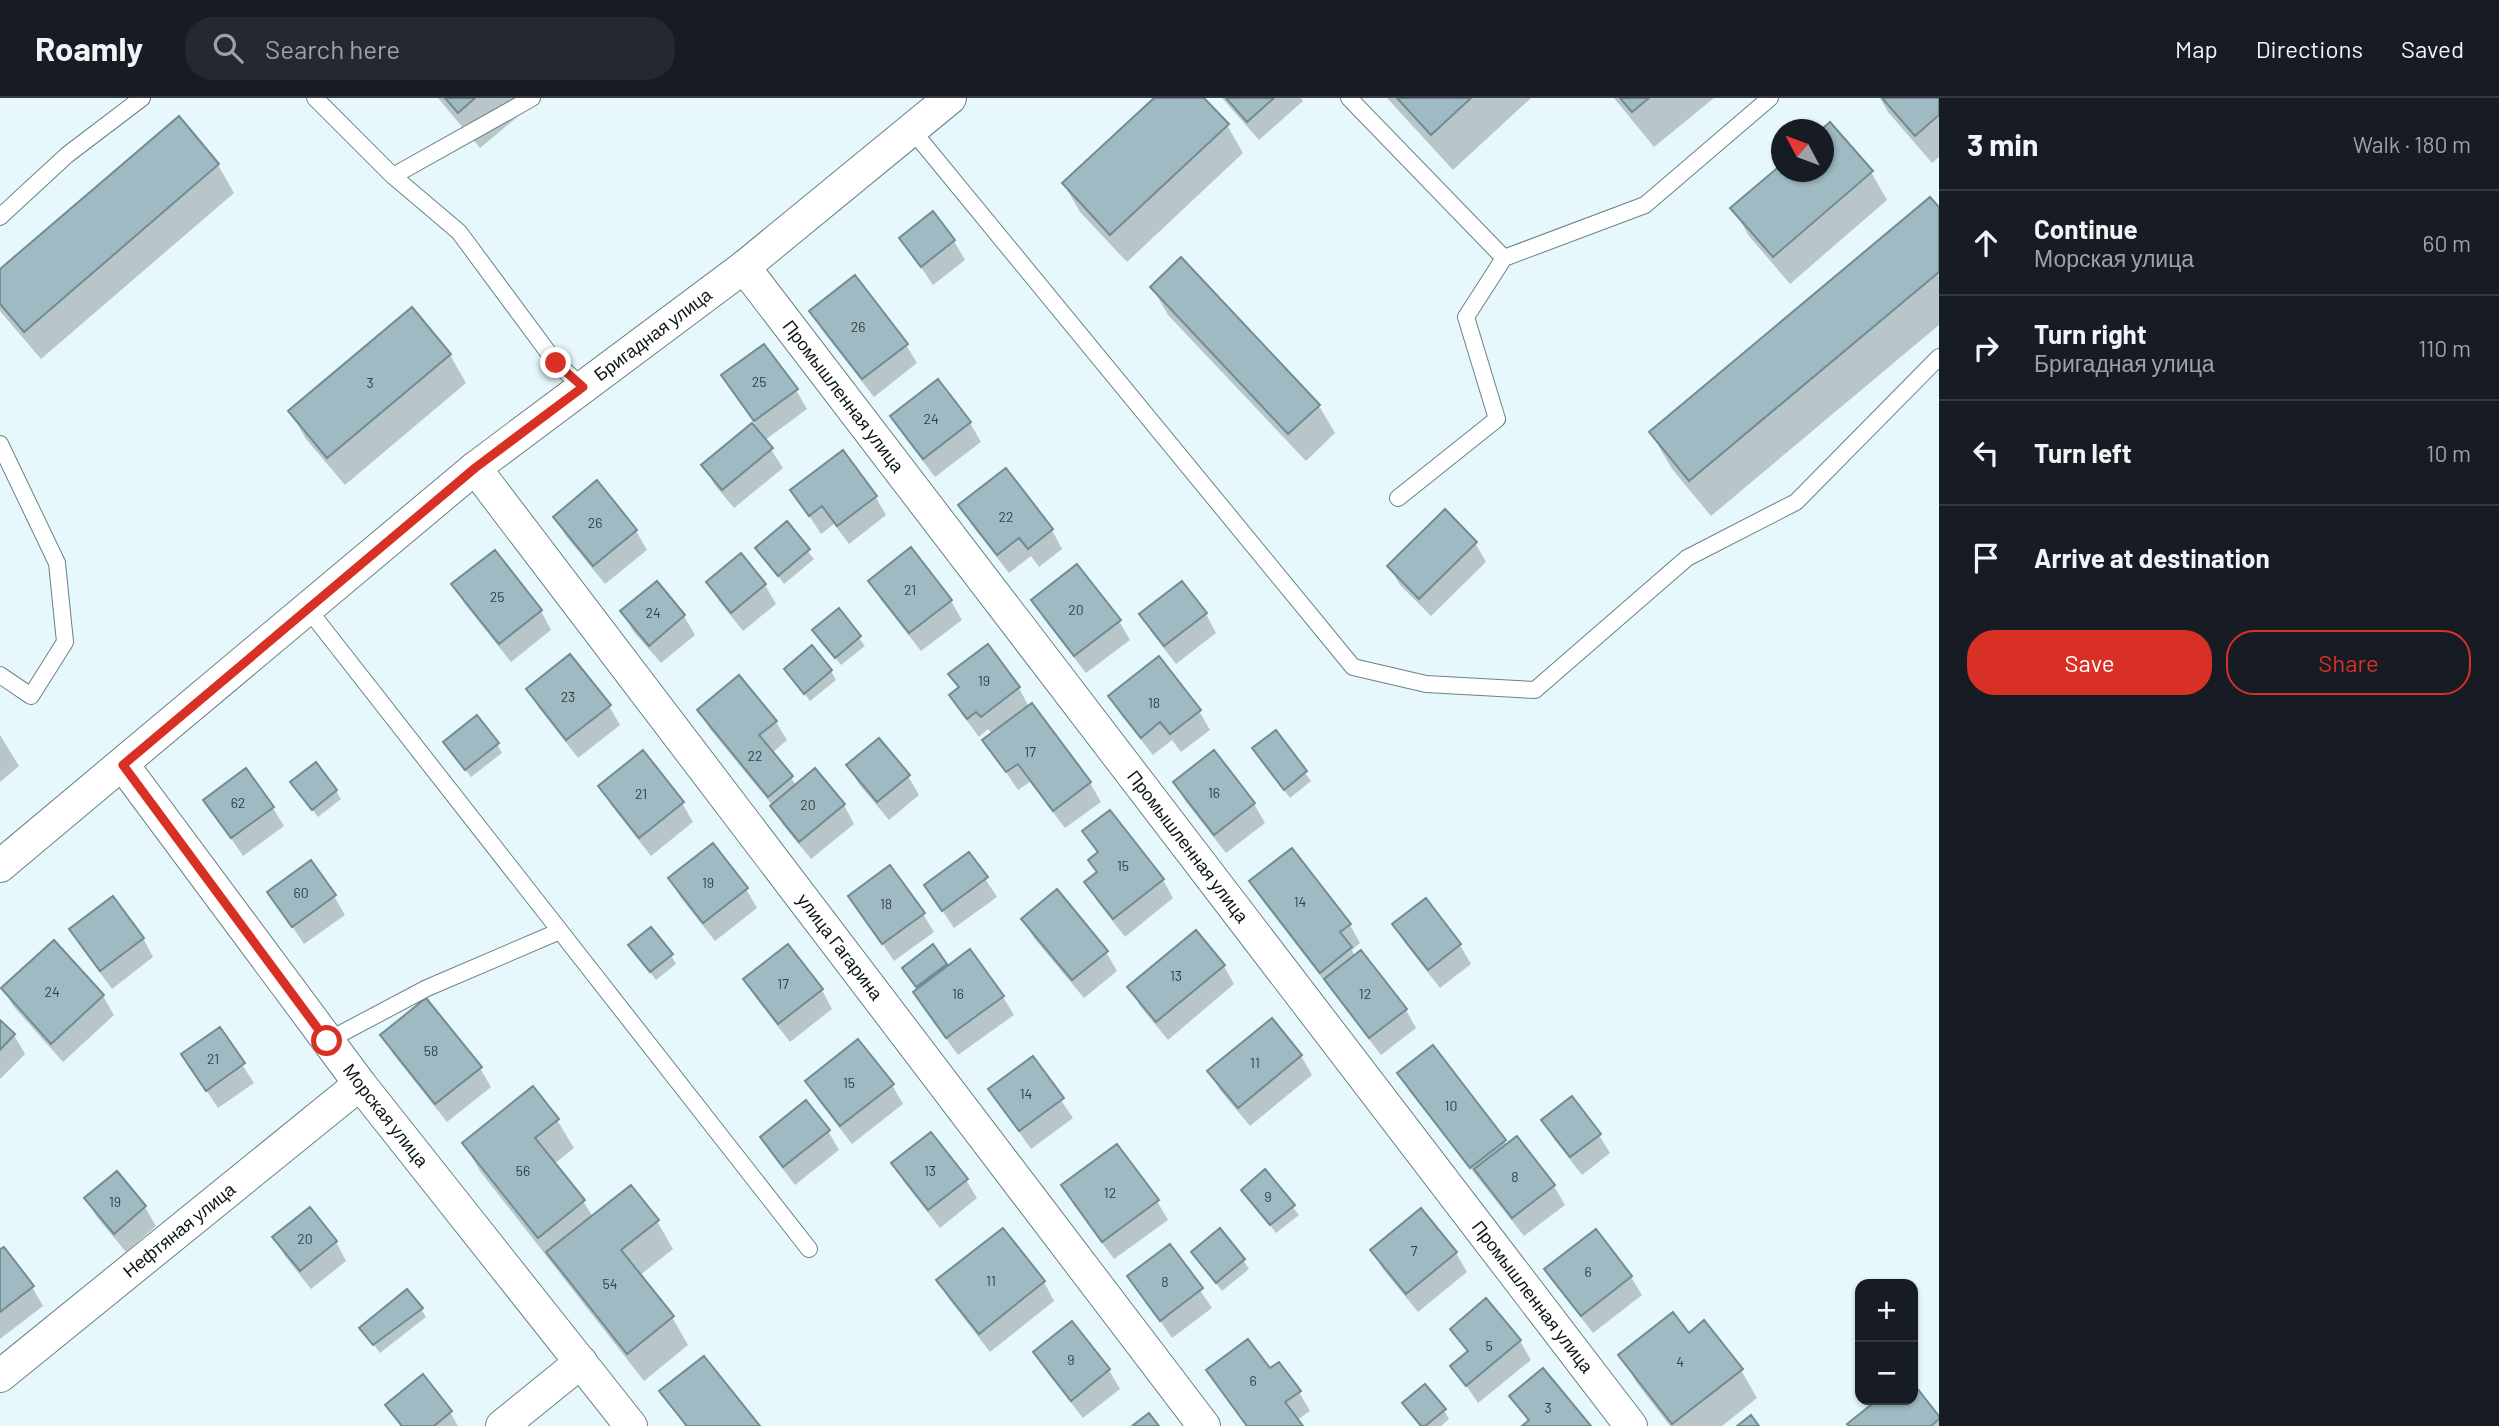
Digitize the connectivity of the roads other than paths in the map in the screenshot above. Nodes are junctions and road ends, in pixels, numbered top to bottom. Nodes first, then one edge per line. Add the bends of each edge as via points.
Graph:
1 (142, 98) edge
2 (315, 98) edge
3 (532, 98) edge
4 (950, 98) edge
5 (1349, 98) edge
6 (1770, 98) edge
7 (912, 130) junction
8 (393, 176) junction
9 (0, 217) edge
10 (1504, 258) junction
11 (744, 267) junction
12 (1939, 357) edge
13 (583, 387) junction
14 (0, 444) edge
15 (475, 468) junction
16 (1398, 498) dead end
17 (309, 609) junction
18 (0, 675) edge
19 (123, 765) junction
20 (0, 866) edge
21 (560, 931) junction
22 (327, 1041) junction
23 (360, 1084) junction
24 (809, 1249) dead end
25 (581, 1362) junction
26 (0, 1376) edge
27 (502, 1426) edge
28 (631, 1426) edge
29 (1204, 1426) edge
30 (1631, 1426) edge

1 - 9 lane via 67,155
2 - 8 lane
3 - 8 lane
4 - 7 street, Бригадная улица
5 - 10 lane
6 - 10 lane via 1645,205
7 - 11 street, Бригадная улица
7 - 12 lane via 1353,667 1426,684 1535,690 1687,558 1796,502
8 - 13 lane via 459,232 556,363
10 - 16 lane via 1466,317 1497,419
11 - 13 street, Бригадная улица
11 - 30 street, Промышленная улица
13 - 15 street, Бригадная улица
14 - 18 lane via 57,563 65,642 31,696
15 - 17 street, Бригадная улица
15 - 29 street, улица Гагарина
17 - 19 street, Бригадная улица
17 - 21 lane
19 - 20 street, Бригадная улица
19 - 22 street, Морская улица
21 - 22 lane via 427,988
21 - 24 lane
22 - 23 street, Морская улица
23 - 25 street, Морская улица
23 - 26 street, Нефтяная улица
25 - 27 street
25 - 28 street, Морская улица

